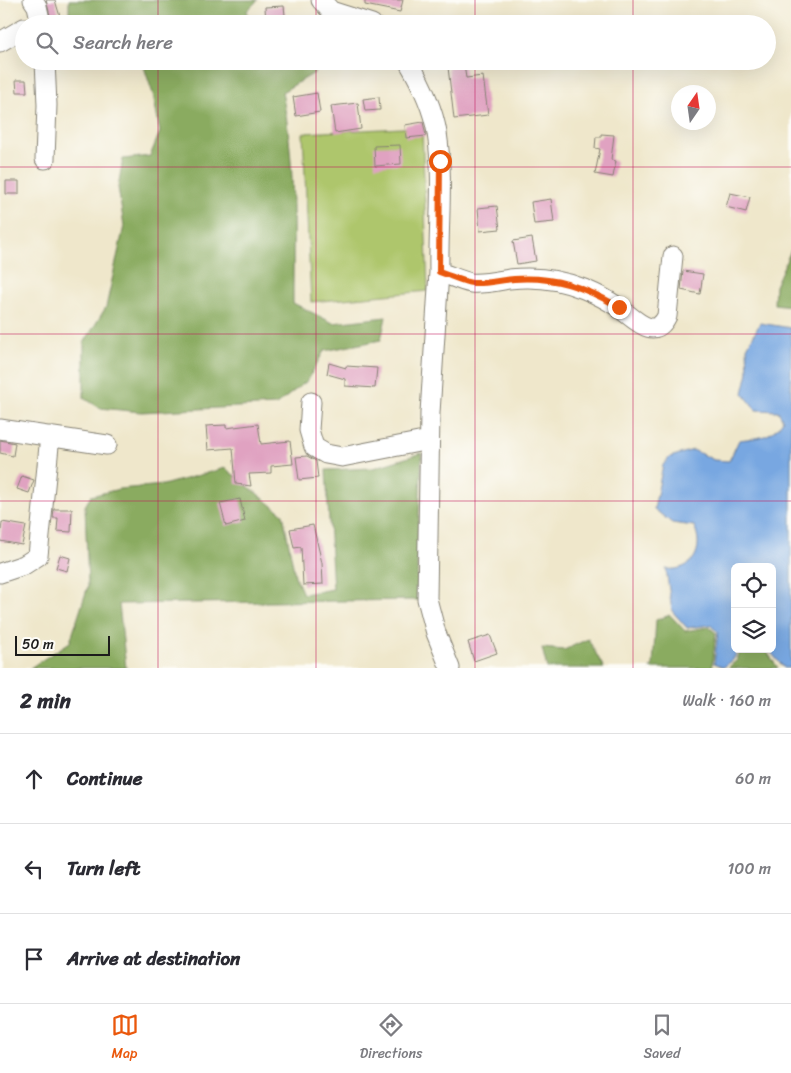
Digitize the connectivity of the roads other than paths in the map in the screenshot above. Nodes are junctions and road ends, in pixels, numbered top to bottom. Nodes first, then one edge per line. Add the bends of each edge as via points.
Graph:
1 (33, 0) edge
2 (321, 0) edge
3 (36, 15) edge
4 (344, 15) edge
5 (15, 33) edge
6 (0, 42) edge
7 (45, 70) edge
8 (412, 70) edge
9 (45, 159) dead end
10 (673, 256) dead end
11 (439, 272) junction
12 (311, 402) dead end
13 (0, 429) edge
14 (50, 436) junction
15 (429, 440) junction
16 (108, 445) dead end
17 (0, 573) edge
18 (450, 668) edge

1 - 3 street
2 - 4 street via 331,11
5 - 6 street
7 - 9 street
8 - 11 street via 430,106 437,132 440,161
10 - 11 street via 667,316 662,325 655,328 639,324 599,295 556,280 532,278 484,283
11 - 15 street
12 - 15 street via 309,430 314,447 326,454 342,457
13 - 14 street
14 - 16 street
14 - 17 street via 38,556
15 - 18 street via 427,599

